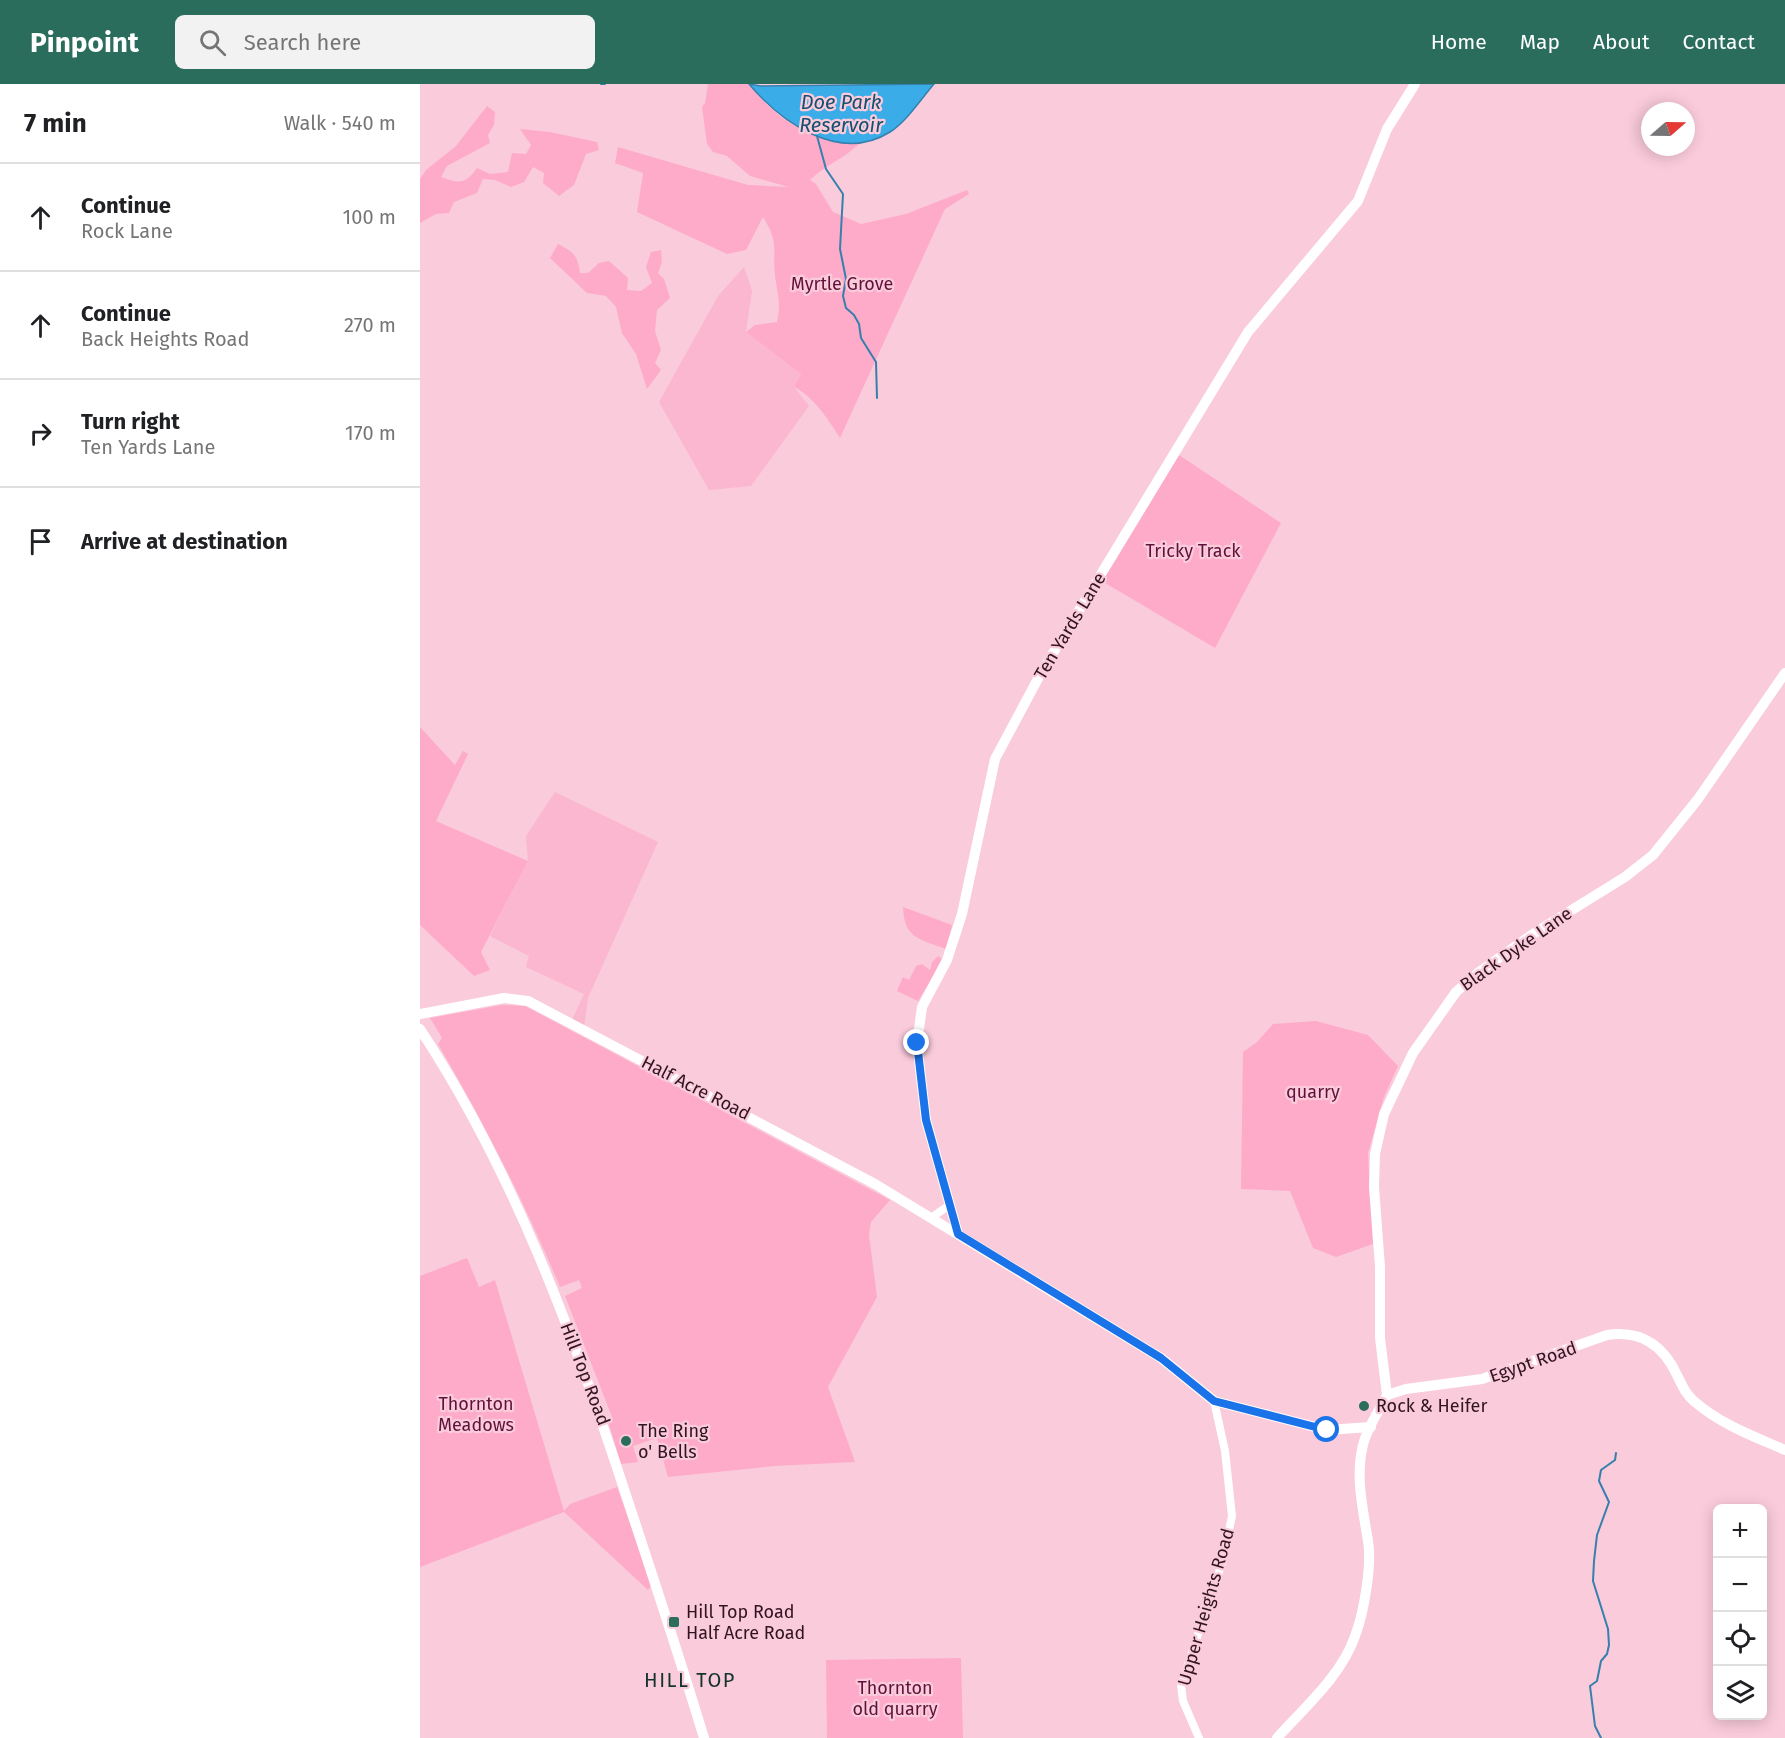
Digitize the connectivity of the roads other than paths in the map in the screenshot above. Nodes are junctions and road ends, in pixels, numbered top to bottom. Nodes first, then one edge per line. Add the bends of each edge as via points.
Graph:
1 (1415, 84) edge
2 (1785, 673) edge
3 (420, 1014) edge
4 (420, 1029) edge
5 (948, 1206) junction
6 (931, 1218) junction
7 (958, 1234) junction
8 (1387, 1395) junction
9 (1214, 1401) junction
10 (1371, 1427) junction
11 (1785, 1450) edge
12 (704, 1738) edge
13 (1199, 1738) edge
14 (1277, 1738) edge

1 - 5 street, Ten Yards Lane via 1387,129 1358,201 1248,332 1003,740 989,780 955,939 929,991 919,1022 922,1099
2 - 8 street, Black Dyke Lane via 1698,799 1653,855 1626,877 1479,972 1456,992 1413,1053 1384,1114 1375,1154 1380,1338
3 - 6 street, Half Acre Road via 504,998 528,1002 806,1146
4 - 12 street, Hill Top Road via 467,1108 551,1285 598,1407
5 - 6 street
5 - 7 street, Ten Yards Lane
6 - 7 street, Half Acre Road
7 - 9 street, Half Acre Road via 1161,1358
8 - 10 street
8 - 11 street, Egypt Road via 1482,1379 1622,1333 1660,1348 1683,1389 1708,1413
9 - 10 street via 1327,1430
9 - 13 street, Upper Heights Road via 1225,1451 1232,1516 1222,1563 1181,1685 1183,1701
10 - 14 street via 1363,1442 1360,1464 1360,1496 1368,1543 1366,1581 1355,1637 1335,1672

